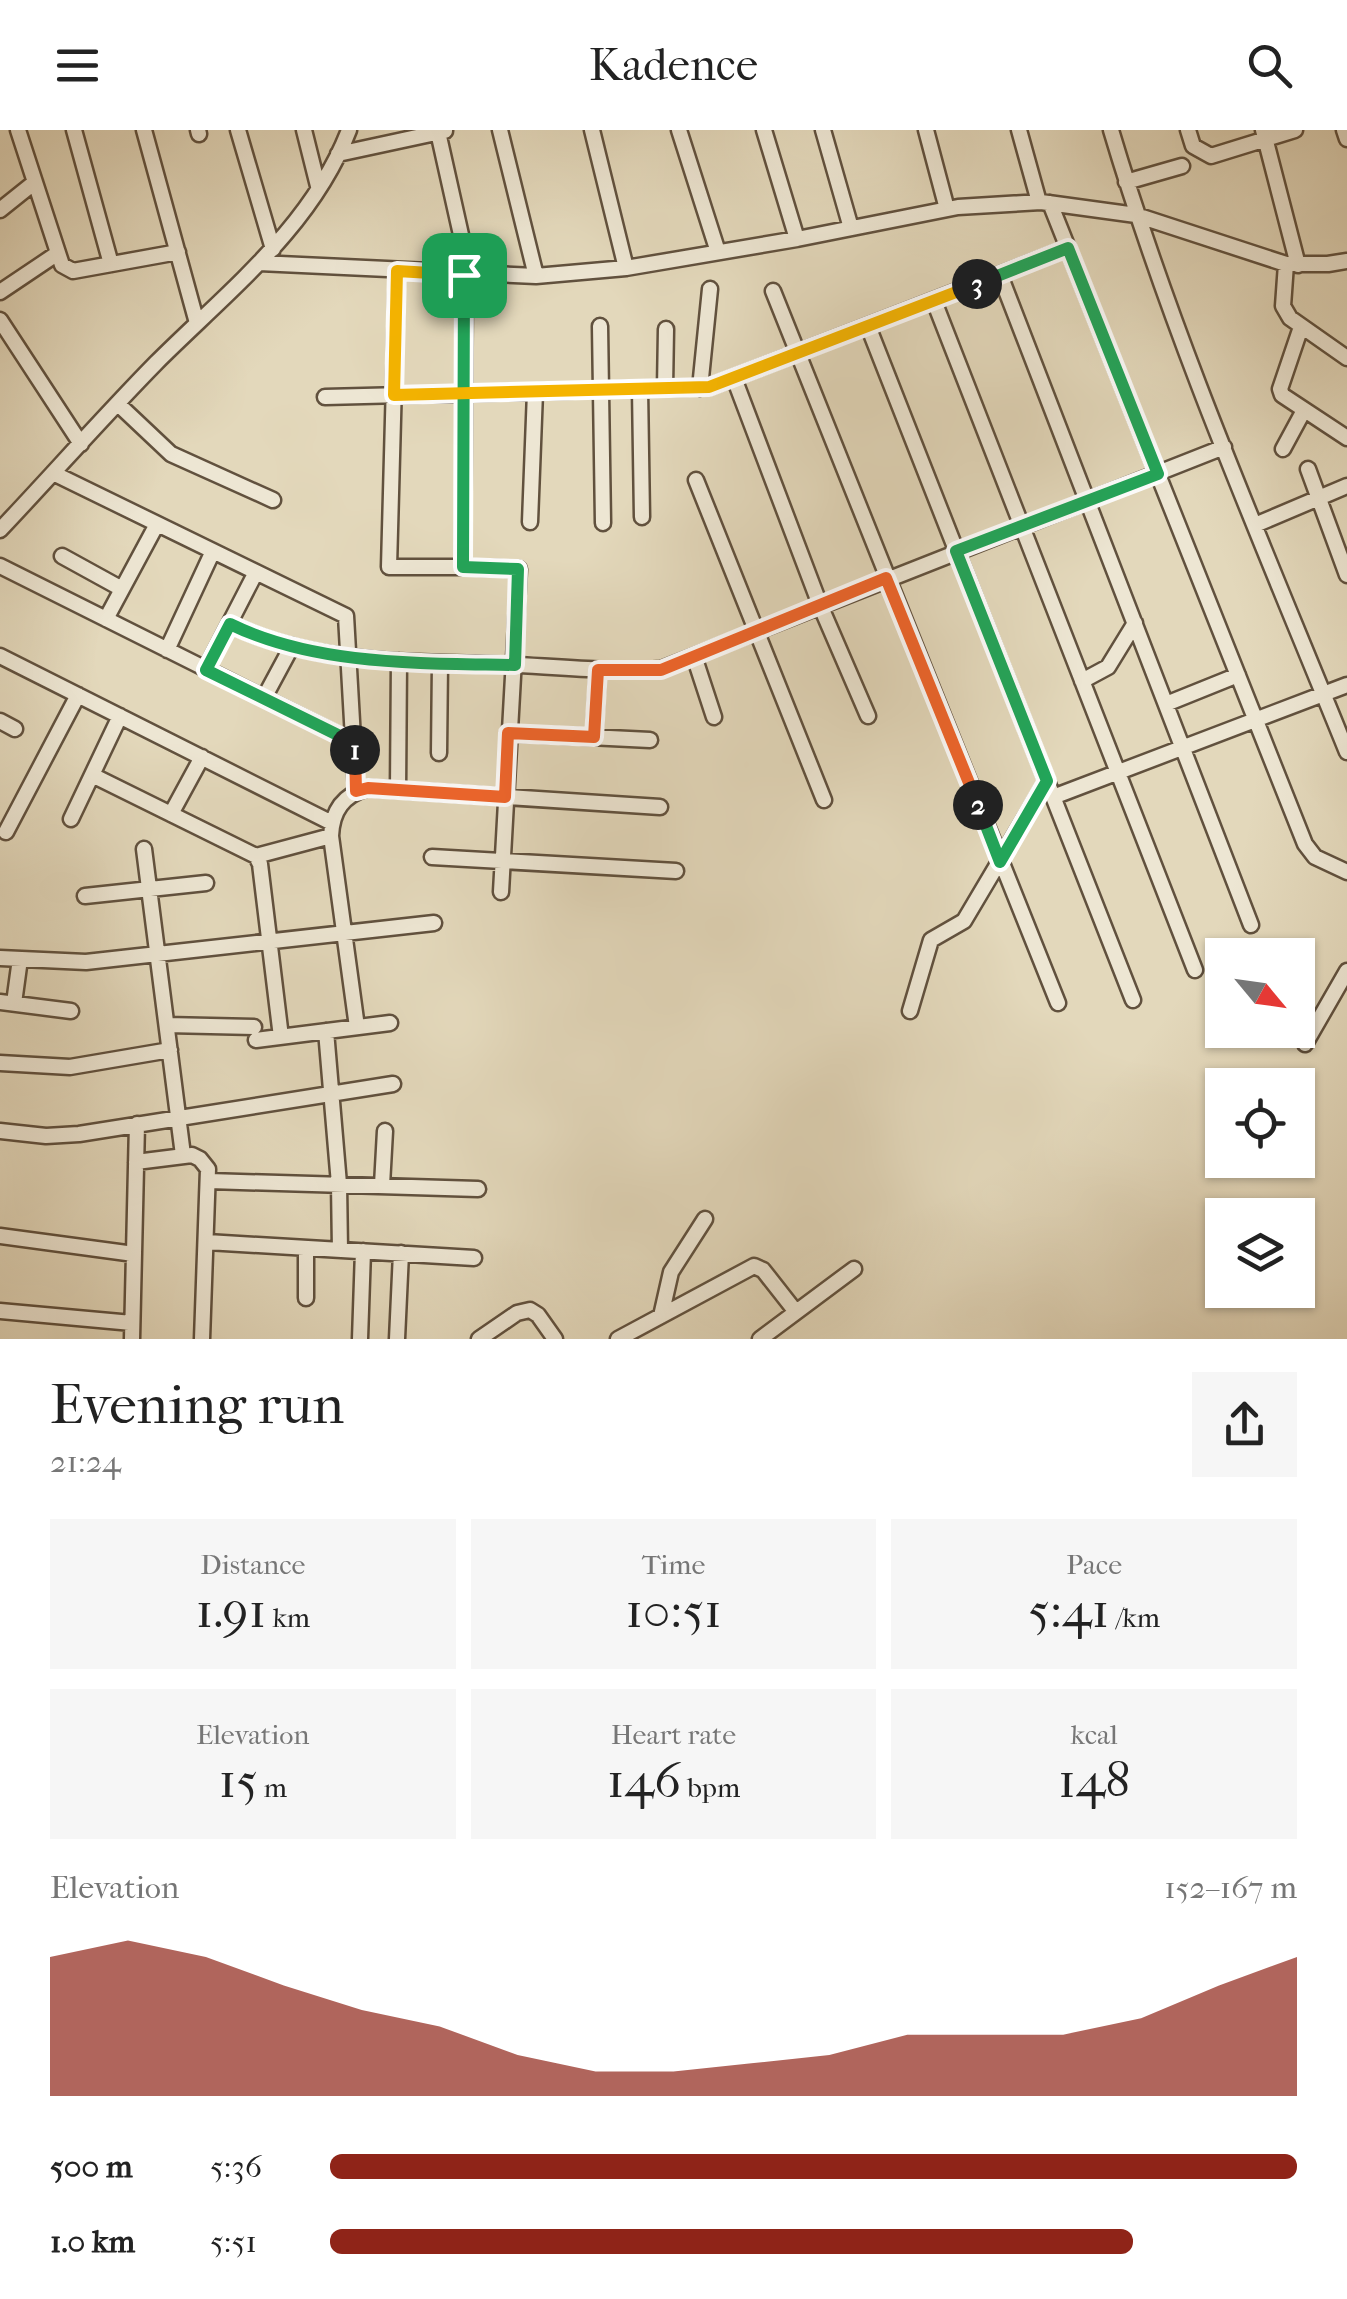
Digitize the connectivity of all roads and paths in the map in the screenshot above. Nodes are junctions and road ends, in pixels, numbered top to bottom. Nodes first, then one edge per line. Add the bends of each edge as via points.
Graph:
1 (18, 130) edge
2 (74, 130) edge
3 (144, 130) edge
4 (238, 130) edge
5 (304, 130) edge
6 (348, 130) edge
7 (500, 130) edge
8 (592, 130) edge
9 (679, 130) edge
10 (764, 130) edge
11 (823, 130) edge
12 (926, 130) edge
13 (1018, 130) edge
14 (1111, 130) edge
15 (1188, 130) edge
16 (1295, 130) edge
17 (1344, 130) edge
18 (443, 131) edge
19 (1264, 135) edge
20 (1347, 139) edge
21 (338, 154) junction
22 (1182, 166) dead end
23 (35, 182) junction
24 (1126, 182) junction
25 (318, 186) junction
26 (1044, 203) junction
27 (947, 209) junction
28 (0, 210) edge
29 (1136, 215) junction
30 (852, 228) junction
31 (797, 239) junction
32 (1068, 248) junction
33 (273, 250) junction
34 (58, 252) junction
35 (178, 252) junction
36 (718, 252) junction
37 (1347, 260) edge
38 (259, 263) junction
39 (111, 264) junction
40 (1292, 264) junction
41 (626, 268) junction
42 (397, 271) junction
43 (468, 275) junction
44 (1000, 275) junction
45 (536, 276) junction
46 (710, 289) dead end
47 (773, 291) dead end
48 (0, 292) edge
49 (934, 301) junction
50 (0, 320) edge
51 (197, 324) junction
52 (600, 326) dead end
53 (868, 326) junction
54 (1301, 327) junction
55 (666, 329) dead end
56 (798, 354) junction
57 (1347, 358) edge
58 (734, 378) junction
59 (665, 388) junction
60 (700, 388) junction
61 (640, 389) junction
62 (602, 390) junction
63 (466, 392) junction
64 (535, 392) junction
65 (394, 395) junction
66 (325, 396) dead end
67 (118, 404) junction
68 (1303, 412) junction
69 (1347, 438) edge
70 (81, 444) junction
71 (1224, 447) junction
72 (1283, 449) dead end
73 (1308, 469) dead end
74 (54, 473) junction
75 (1158, 474) junction
76 (696, 480) dead end
77 (1347, 486) edge
78 (272, 500) dead end
79 (1087, 500) junction
80 (1320, 500) junction
81 (642, 516) dead end
82 (530, 522) dead end
83 (603, 523) dead end
84 (157, 524) junction
85 (1255, 525) junction
86 (1020, 526) junction
87 (0, 530) edge
88 (213, 551) junction
89 (956, 551) junction
90 (62, 556) dead end
91 (0, 566) edge
92 (463, 567) junction
93 (256, 572) junction
94 (1347, 575) edge
95 (886, 578) junction
96 (122, 589) junction
97 (820, 605) junction
98 (106, 620) junction
99 (1135, 623) junction
100 (230, 624) junction
101 (756, 631) junction
102 (292, 646) junction
103 (168, 650) junction
104 (0, 656) edge
105 (350, 656) junction
106 (694, 656) junction
107 (399, 661) junction
108 (440, 663) junction
109 (515, 665) junction
110 (206, 670) junction
111 (598, 670) junction
112 (1238, 675) junction
113 (1082, 681) junction
114 (1347, 684) edge
115 (1323, 694) junction
116 (78, 696) junction
117 (264, 698) junction
118 (1166, 704) junction
119 (120, 716) junction
120 (868, 716) dead end
121 (714, 718) dead end
122 (1255, 720) junction
123 (0, 721) edge
124 (15, 729) dead end
125 (508, 733) junction
126 (594, 737) junction
127 (650, 740) dead end
128 (354, 743) junction
129 (1182, 748) junction
130 (1347, 752) edge
131 (440, 753) dead end
132 (202, 757) junction
133 (1118, 772) junction
134 (92, 775) junction
135 (1047, 781) junction
136 (398, 790) junction
137 (356, 791) junction
138 (505, 797) junction
139 (1053, 797) junction
140 (824, 800) dead end
141 (660, 807) dead end
142 (171, 814) junction
143 (71, 819) dead end
144 (331, 829) junction
145 (6, 832) dead end
146 (144, 849) dead end
147 (256, 856) junction
148 (432, 857) dead end
149 (502, 861) junction
150 (1000, 862) junction
151 (676, 871) dead end
152 (1347, 872) edge
153 (206, 883) dead end
154 (150, 889) junction
155 (501, 892) dead end
156 (86, 896) dead end
157 (434, 923) dead end
158 (1250, 924) dead end
159 (344, 932) junction
160 (270, 940) junction
161 (158, 956) junction
162 (0, 958) edge
163 (20, 959) junction
164 (1195, 970) dead end
165 (1347, 971) edge
166 (1133, 1000) dead end
167 (7, 1002) edge
168 (1058, 1003) dead end
169 (71, 1011) dead end
170 (910, 1011) dead end
171 (390, 1023) dead end
172 (167, 1025) junction
173 (1315, 1027) edge
174 (358, 1028) junction
175 (326, 1032) junction
176 (281, 1037) junction
177 (170, 1050) junction
178 (0, 1063) edge
179 (393, 1084) dead end
180 (332, 1096) junction
181 (178, 1118) junction
182 (137, 1124) junction
183 (0, 1131) edge
184 (385, 1131) dead end
185 (183, 1155) junction
186 (136, 1162) junction
187 (210, 1181) junction
188 (339, 1184) junction
189 (382, 1185) junction
190 (478, 1189) dead end
191 (705, 1218) dead end
192 (0, 1236) edge
193 (207, 1242) junction
194 (306, 1248) junction
195 (340, 1250) junction
196 (363, 1252) junction
197 (134, 1254) junction
198 (401, 1254) junction
199 (474, 1258) dead end
200 (854, 1269) dead end
201 (306, 1298) dead end
202 (0, 1311) edge
203 (796, 1312) junction
204 (660, 1316) junction
205 (132, 1331) edge
206 (620, 1338) edge
207 (202, 1339) edge
208 (360, 1339) edge
209 (397, 1339) edge
210 (479, 1339) edge
211 (555, 1339) edge
212 (760, 1339) edge

1 - 23 street
2 - 39 street
3 - 35 street
4 - 33 street
5 - 25 street
6 - 21 street
7 - 45 street
8 - 41 street
9 - 36 street
10 - 31 street
11 - 30 street
12 - 27 street
13 - 26 street
14 - 24 street
15 - 19 street via 1193,146 1211,156
16 - 19 street
17 - 20 street
18 - 21 street
18 - 43 street
19 - 40 street
21 - 25 street
22 - 24 street
23 - 28 street
23 - 34 street
24 - 29 street
25 - 33 street
26 - 27 street
26 - 29 street
26 - 32 street
27 - 30 street
29 - 40 street
29 - 71 street
30 - 31 street
31 - 36 street
32 - 44 street
32 - 75 street
33 - 38 street
34 - 39 street via 73,271
34 - 48 street
35 - 39 street
35 - 51 street
36 - 41 street
37 - 40 street
38 - 42 street
38 - 51 street
40 - 54 street via 1283,306
41 - 45 street
42 - 43 street
42 - 65 street
43 - 45 street
43 - 63 street
44 - 49 street
44 - 79 street
46 - 60 street
47 - 56 street
49 - 53 street
49 - 86 street
50 - 70 street
51 - 67 street
52 - 62 street
53 - 56 street
53 - 89 street
54 - 57 street
54 - 68 street via 1280,389
55 - 59 street
56 - 58 street
56 - 95 street
58 - 60 street
58 - 97 street
59 - 60 street
59 - 61 street
61 - 62 street
61 - 81 street
62 - 64 street
62 - 83 street
63 - 64 street
63 - 65 street
63 - 92 street
64 - 82 street
65 - 66 street
65 - 92 street via 389,568
67 - 70 street
67 - 78 street via 171,454
68 - 69 street
68 - 72 street
70 - 74 street
71 - 75 street
71 - 85 street
73 - 80 street
74 - 84 street
74 - 87 street
75 - 79 street
75 - 112 street
76 - 101 street
77 - 80 street
79 - 86 street
79 - 99 street
80 - 85 street
80 - 94 street
84 - 88 street
84 - 96 street
85 - 115 street
86 - 89 street
86 - 113 street
88 - 93 street
88 - 103 street
89 - 95 street
89 - 135 street
90 - 96 street
91 - 98 street
92 - 109 street via 518,569
93 - 100 street
93 - 105 street via 346,616
95 - 97 street
95 - 150 street
96 - 98 street
97 - 101 street
97 - 120 street
98 - 103 street
99 - 113 street via 1108,666
99 - 118 street
100 - 102 street
100 - 110 street
101 - 106 street
101 - 140 street
102 - 105 street
102 - 117 street
103 - 110 street
104 - 116 street
105 - 107 street
105 - 128 street
106 - 111 street via 661,670
106 - 121 street
107 - 108 street
107 - 136 street
108 - 109 street
108 - 131 street
109 - 111 street
109 - 125 street
110 - 117 street
111 - 126 street
112 - 118 street
112 - 122 street
113 - 133 street
114 - 115 street
115 - 122 street
115 - 130 street
116 - 119 street
116 - 145 street
117 - 128 street
118 - 129 street
119 - 132 street
119 - 134 street
122 - 129 street
122 - 152 street via 1308,850
123 - 124 street
125 - 126 street
125 - 138 street
126 - 127 street
128 - 137 street
129 - 133 street
129 - 158 street
132 - 142 street
132 - 144 street
133 - 139 street
133 - 164 street
134 - 142 street
134 - 143 street
135 - 139 street
135 - 150 street
136 - 137 street
136 - 138 street
137 - 144 street via 336,810
138 - 141 street
138 - 149 street
139 - 166 street
142 - 147 street
144 - 147 street
144 - 159 street
146 - 154 street
147 - 160 street
148 - 149 street
149 - 151 street
149 - 155 street
150 - 168 street
150 - 170 street via 964,921 931,940
153 - 154 street
154 - 156 street
154 - 161 street
157 - 159 street
159 - 160 street
159 - 174 street
160 - 161 street
160 - 176 street
161 - 163 street
161 - 172 street
162 - 163 street
163 - 167 street
165 - 173 street
167 - 169 street
171 - 174 street
172 - 176 street
172 - 177 street
174 - 175 street
175 - 176 street
175 - 180 street
177 - 178 street via 70,1068
177 - 181 street
179 - 180 street
180 - 181 street
180 - 188 street
181 - 182 street
181 - 185 street
182 - 183 street via 67,1136
182 - 186 street
184 - 189 street
185 - 186 street
185 - 187 street via 206,1163
186 - 197 street
187 - 188 street
187 - 193 street
188 - 189 street
188 - 195 street
189 - 190 street
191 - 204 street via 671,1272
192 - 197 street
193 - 194 street
193 - 207 street
194 - 195 street
194 - 201 street
195 - 196 street
196 - 198 street
196 - 208 street
197 - 205 street
198 - 199 street
198 - 209 street
200 - 203 street
202 - 205 street
203 - 204 street via 754,1266
203 - 212 street
204 - 206 street
210 - 211 street via 530,1310

